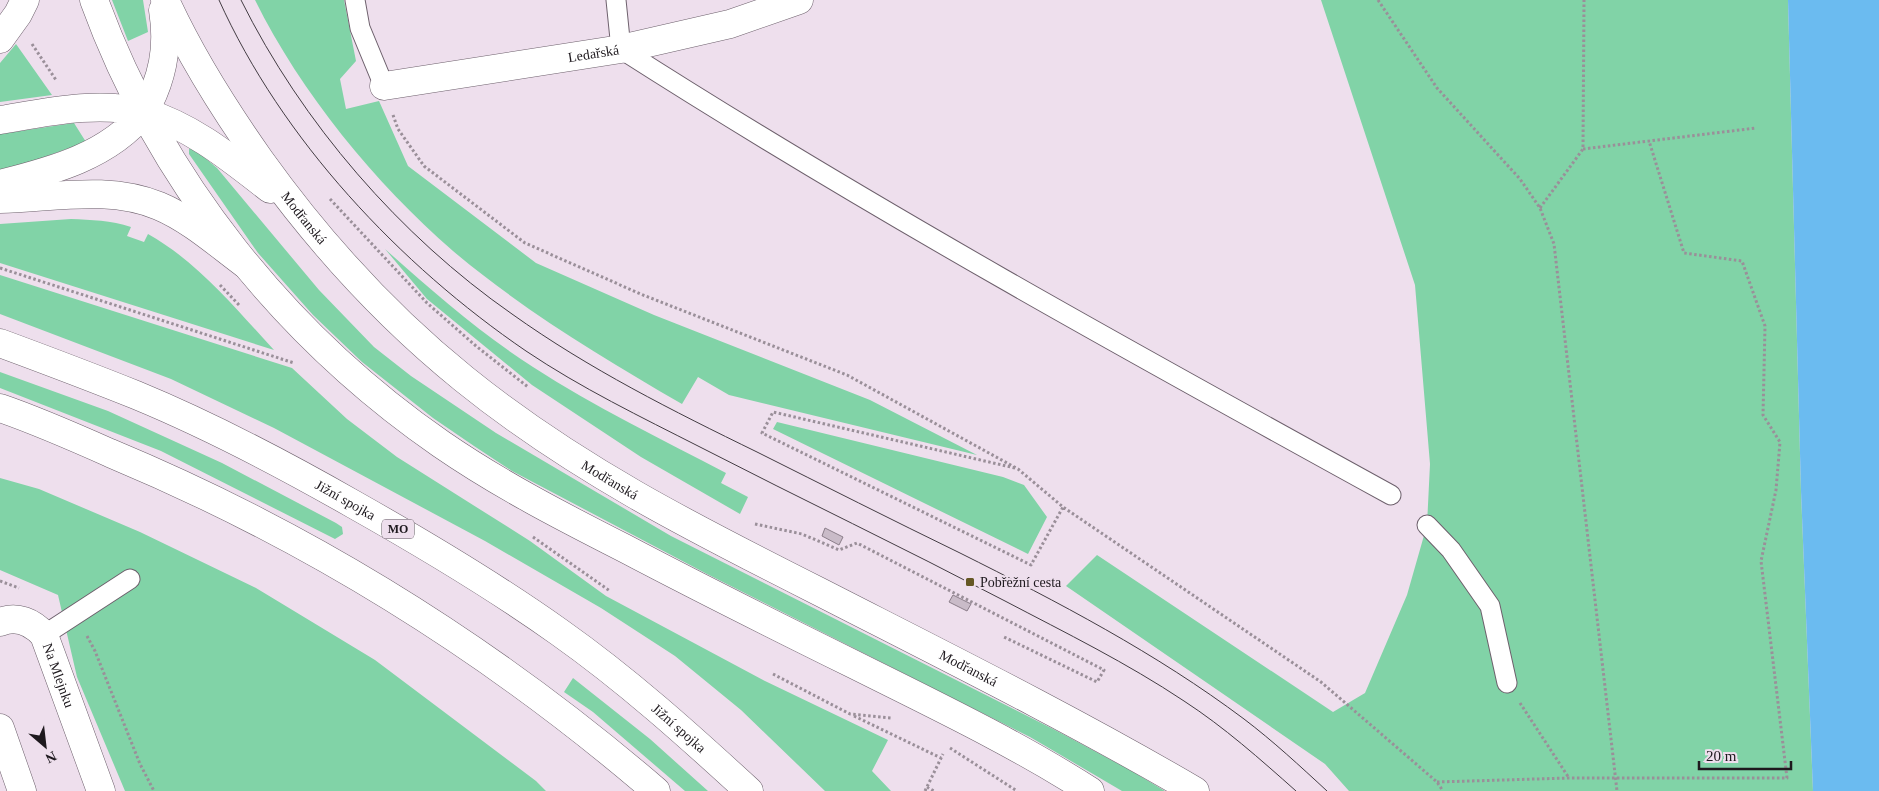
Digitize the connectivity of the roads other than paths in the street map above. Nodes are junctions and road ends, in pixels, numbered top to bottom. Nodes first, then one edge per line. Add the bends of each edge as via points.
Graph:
1 (24, 0) edge
2 (94, 0) edge
3 (160, 0) edge
4 (165, 0) edge
5 (355, 0) edge
6 (616, 0) edge
7 (799, 0) edge
8 (0, 39) edge
9 (621, 48) junction
10 (384, 86) joint
11 (144, 112) junction
12 (0, 120) edge
13 (0, 184) edge
14 (0, 199) edge
15 (297, 210) junction
16 (245, 264) junction
17 (0, 343) edge
18 (0, 408) edge
19 (1391, 495) dead end
20 (1427, 525) dead end
21 (130, 579) dead end
22 (0, 622) edge
23 (44, 635) junction
24 (1507, 682) road end
25 (0, 728) edge
26 (22, 791) edge
27 (101, 791) edge
28 (656, 791) edge
29 (749, 791) edge
30 (1090, 791) edge
31 (1195, 791) edge

1 - 8 main road
2 - 11 main road via 117,58
3 - 11 main road via 166,29 165,56 156,88
4 - 15 main road, Modřanská via 198,65 223,105
5 - 10 lane via 360,28
6 - 9 lane
7 - 9 main road, Ledařská via 730,24
9 - 10 main road, Ledařská
9 - 19 lane via 712,107 1074,320
11 - 12 main road via 122,107 86,106
11 - 13 main road via 126,131 102,148 61,166
11 - 15 main road via 188,130 219,149
11 - 16 main road via 206,211
14 - 16 main road via 94,194 141,200 181,218
15 - 31 main road, Modřanská via 371,293 432,352 509,414 592,470 665,514 990,678
16 - 30 main road via 340,366 393,409 508,487 708,592 931,703 1063,773
17 - 29 main road, Jižní spojka / MO via 214,430 290,468 416,539 493,586 568,639 638,692
18 - 28 main road via 180,482 342,567 411,609 532,691
20 - 24 lane via 1451,550 1490,606
21 - 23 lane
22 - 23 main road, Na Mlejnku via 14,618 26,621
23 - 27 main road, Na Mlejnku
25 - 26 main road

